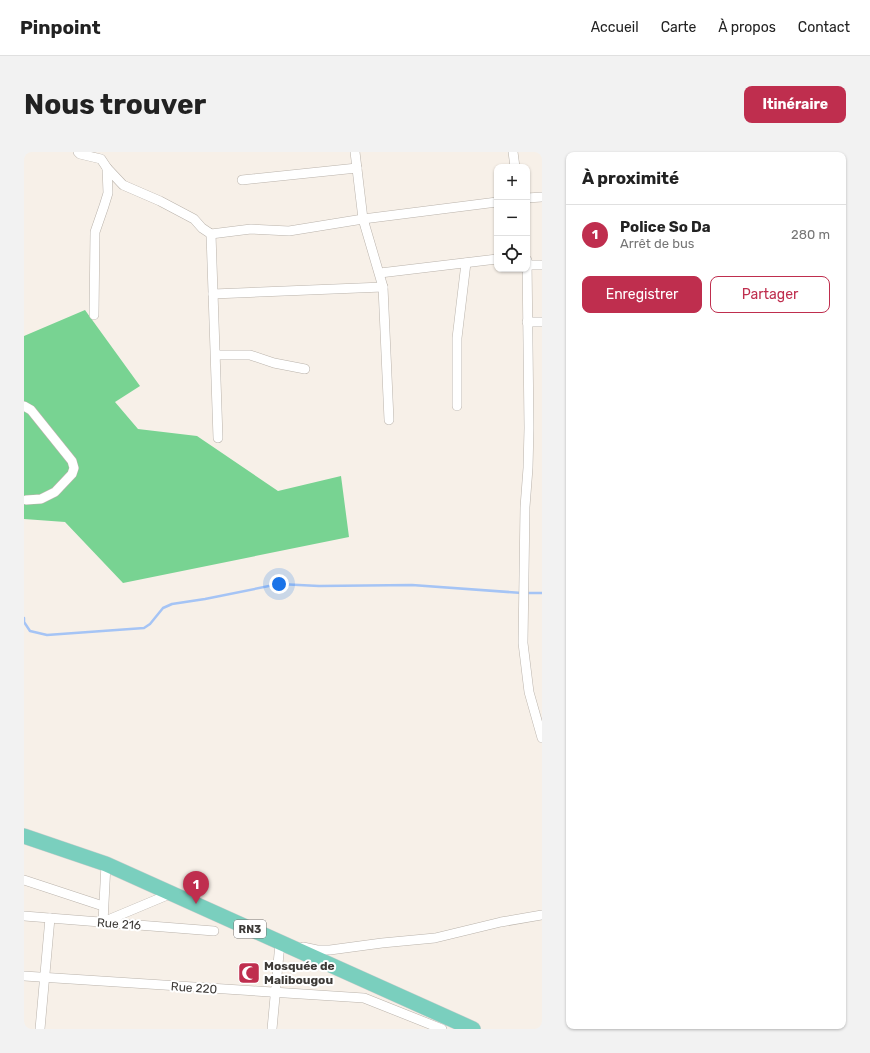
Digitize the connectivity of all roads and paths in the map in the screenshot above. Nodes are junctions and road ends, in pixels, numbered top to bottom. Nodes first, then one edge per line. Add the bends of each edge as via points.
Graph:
1 (78, 152) edge
2 (355, 152) edge
3 (513, 152) edge
4 (515, 164) edge
5 (107, 168) junction
6 (357, 168) junction
7 (242, 180) dead end
8 (542, 197) edge
9 (530, 198) edge
10 (494, 202) edge
11 (364, 219) junction
12 (211, 234) junction
13 (494, 259) edge
14 (466, 263) junction
15 (530, 263) edge
16 (542, 265) edge
17 (527, 272) edge
18 (380, 273) junction
19 (383, 287) junction
20 (213, 294) junction
21 (94, 315) dead end
22 (527, 322) junction
23 (542, 322) edge
24 (216, 355) junction
25 (305, 369) dead end
26 (24, 406) edge
27 (457, 406) dead end
28 (389, 420) dead end
29 (218, 438) dead end
30 (26, 500) dead end
31 (542, 738) edge
32 (24, 836) edge
33 (106, 864) junction
34 (24, 880) edge
35 (170, 894) junction
36 (103, 906) junction
37 (542, 915) edge
38 (24, 916) edge
39 (50, 918) junction
40 (103, 922) junction
41 (214, 931) dead end
42 (280, 943) junction
43 (24, 976) edge
44 (44, 977) junction
45 (276, 993) junction
46 (40, 1029) edge
47 (272, 1029) edge
48 (442, 1029) edge
49 (473, 1029) edge

1 - 5 street via 101,158
2 - 6 street
3 - 4 street
5 - 12 street via 123,185 194,219
5 - 21 street via 108,193 95,232
6 - 7 street
6 - 11 street
8 - 9 street
10 - 11 street
11 - 12 street via 289,231 251,229
11 - 18 street
12 - 20 street
13 - 14 street
14 - 18 street
14 - 27 street via 457,338
15 - 16 street
17 - 22 street
18 - 19 street
19 - 20 street
19 - 28 street
20 - 24 street
22 - 23 street
22 - 31 street via 529,428 523,643 529,692
24 - 25 street via 250,356
24 - 29 street
26 - 30 street via 31,410 54,438 72,461 74,468 72,474 55,492 41,499
32 - 33 highway, RN3
33 - 35 highway, RN3
33 - 36 street
34 - 36 street
35 - 40 street
35 - 42 highway, RN3
36 - 40 street
37 - 42 street via 436,938 339,950 317,950
38 - 39 street, Rue 216
39 - 40 street, Rue 216
39 - 44 street
40 - 41 street, Rue 216
42 - 45 street
42 - 49 highway, RN3
43 - 44 street, Rue 220
44 - 45 street, Rue 220
44 - 46 street
45 - 47 street
45 - 48 street, Rue 220 via 364,998

